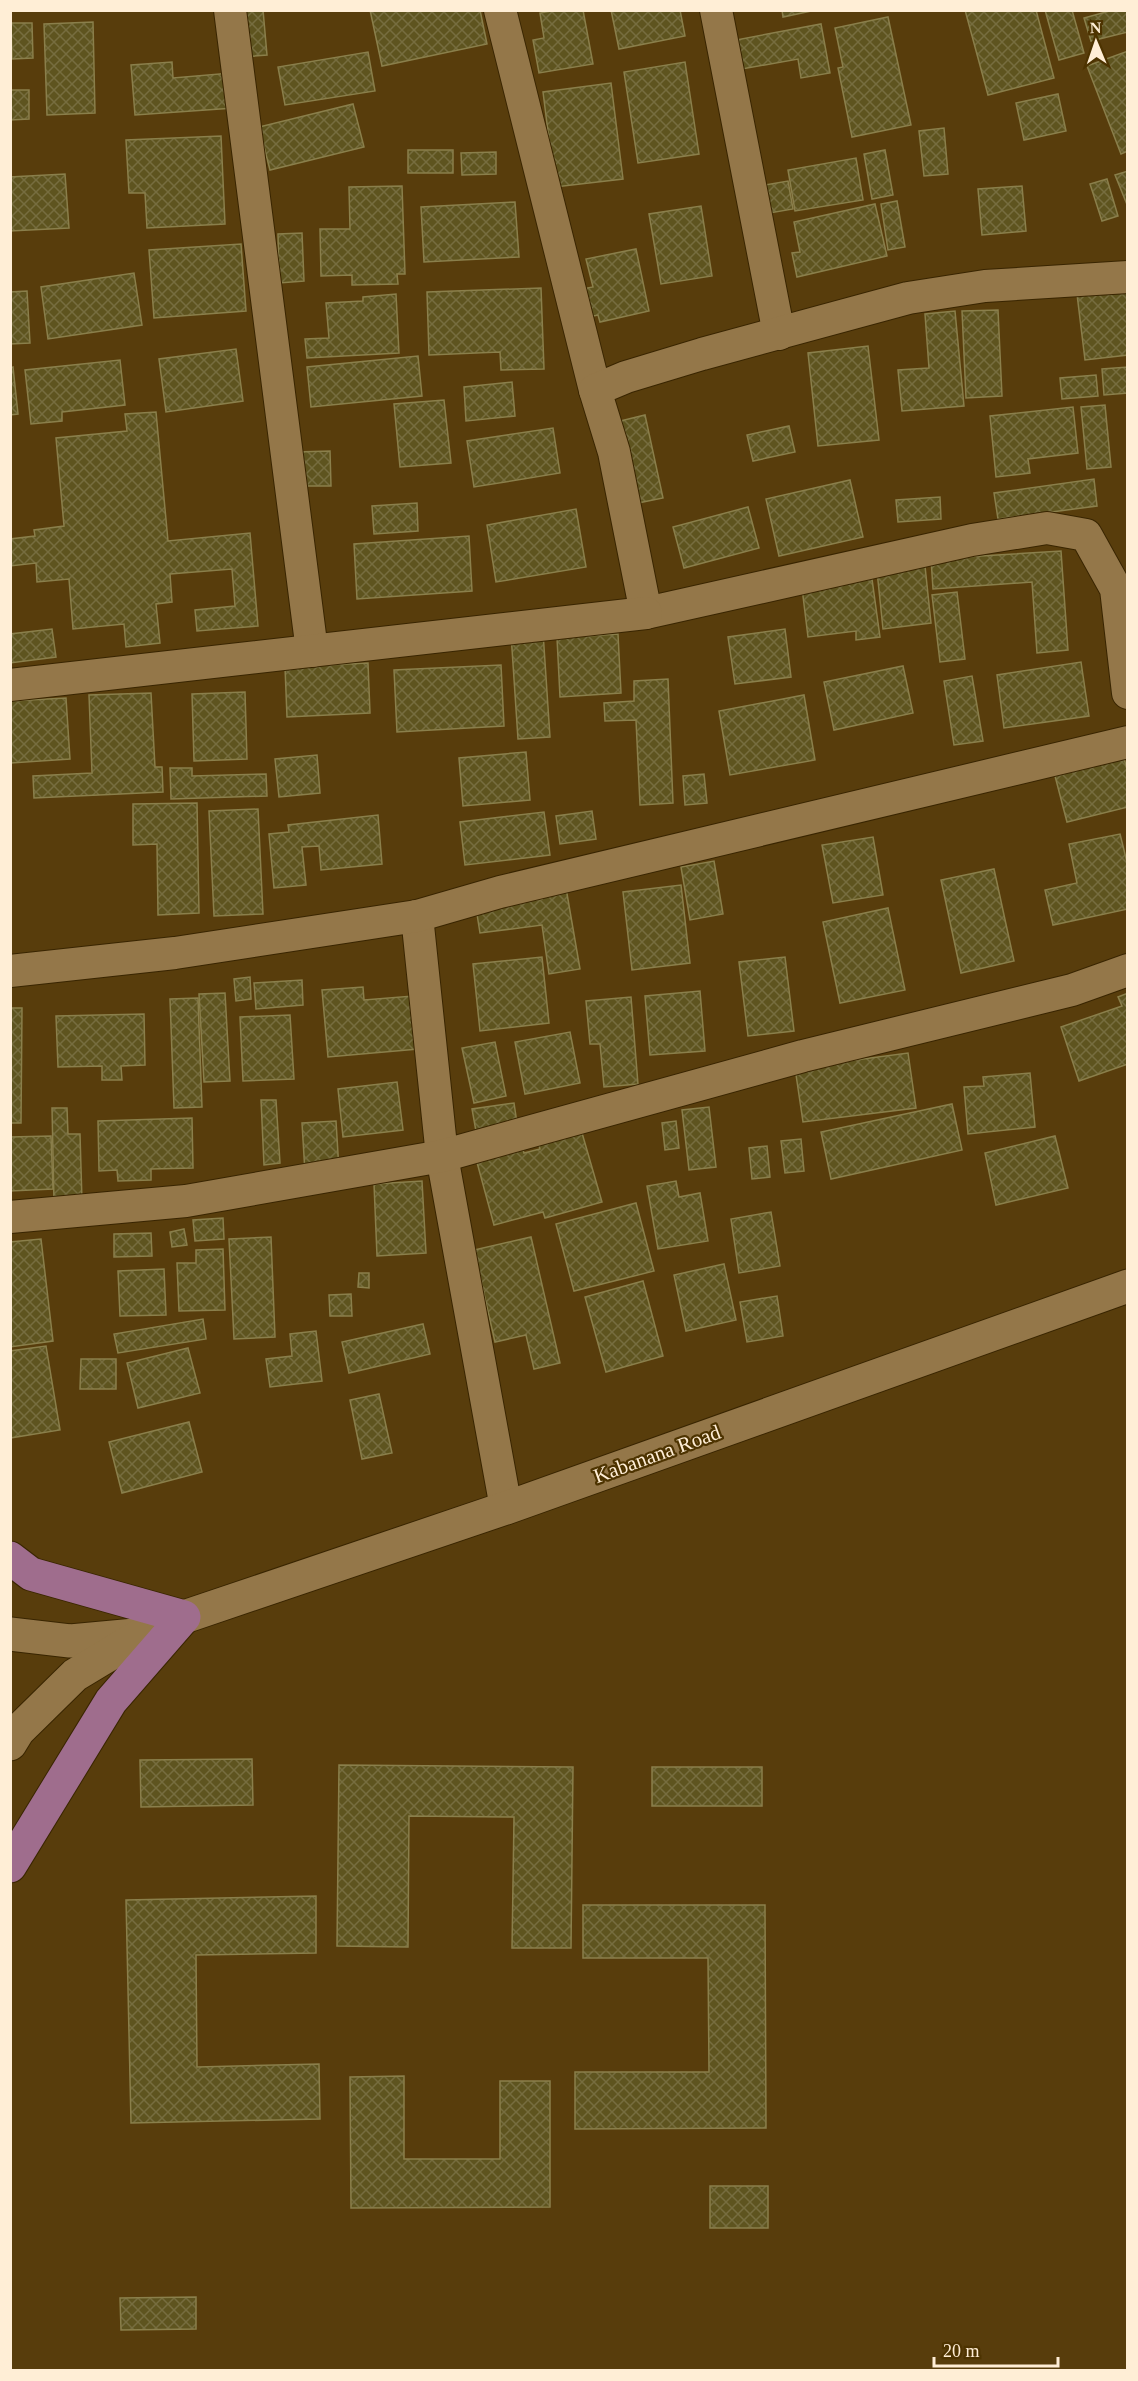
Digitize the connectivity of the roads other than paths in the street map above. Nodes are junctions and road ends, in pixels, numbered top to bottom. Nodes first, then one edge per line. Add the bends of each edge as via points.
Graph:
1 (230, 10) edge
2 (500, 10) edge
3 (716, 10) edge
4 (1128, 277) edge
5 (779, 334) junction
6 (596, 390) junction
7 (646, 614) junction
8 (312, 651) junction
9 (10, 685) edge
10 (1128, 693) edge
11 (1128, 742) edge
12 (417, 916) junction
13 (1128, 970) edge
14 (10, 971) edge
15 (442, 1156) junction
16 (10, 1217) edge
17 (1128, 1286) edge
18 (506, 1508) junction
19 (10, 1558) edge
20 (184, 1617) junction
21 (10, 1634) edge
22 (143, 1634) junction
23 (10, 1744) edge
24 (10, 1866) edge

1 - 8 street
2 - 6 street
3 - 5 street
4 - 5 street via 985,286 919,296
5 - 6 street via 626,377
6 - 7 street via 614,452
7 - 8 street
7 - 10 street via 972,540 1047,528 1086,536 1116,590
8 - 9 street
11 - 12 street via 500,892
12 - 14 street via 175,953
12 - 15 street
13 - 15 street via 1072,990 803,1056
15 - 16 street via 186,1201
15 - 18 street
17 - 18 street, Kabanana Road
18 - 20 street, Kabanana Road
19 - 20 main road via 31,1574
20 - 22 street
20 - 24 main road via 111,1701
21 - 22 street via 70,1641
22 - 23 street via 75,1675 18,1731

